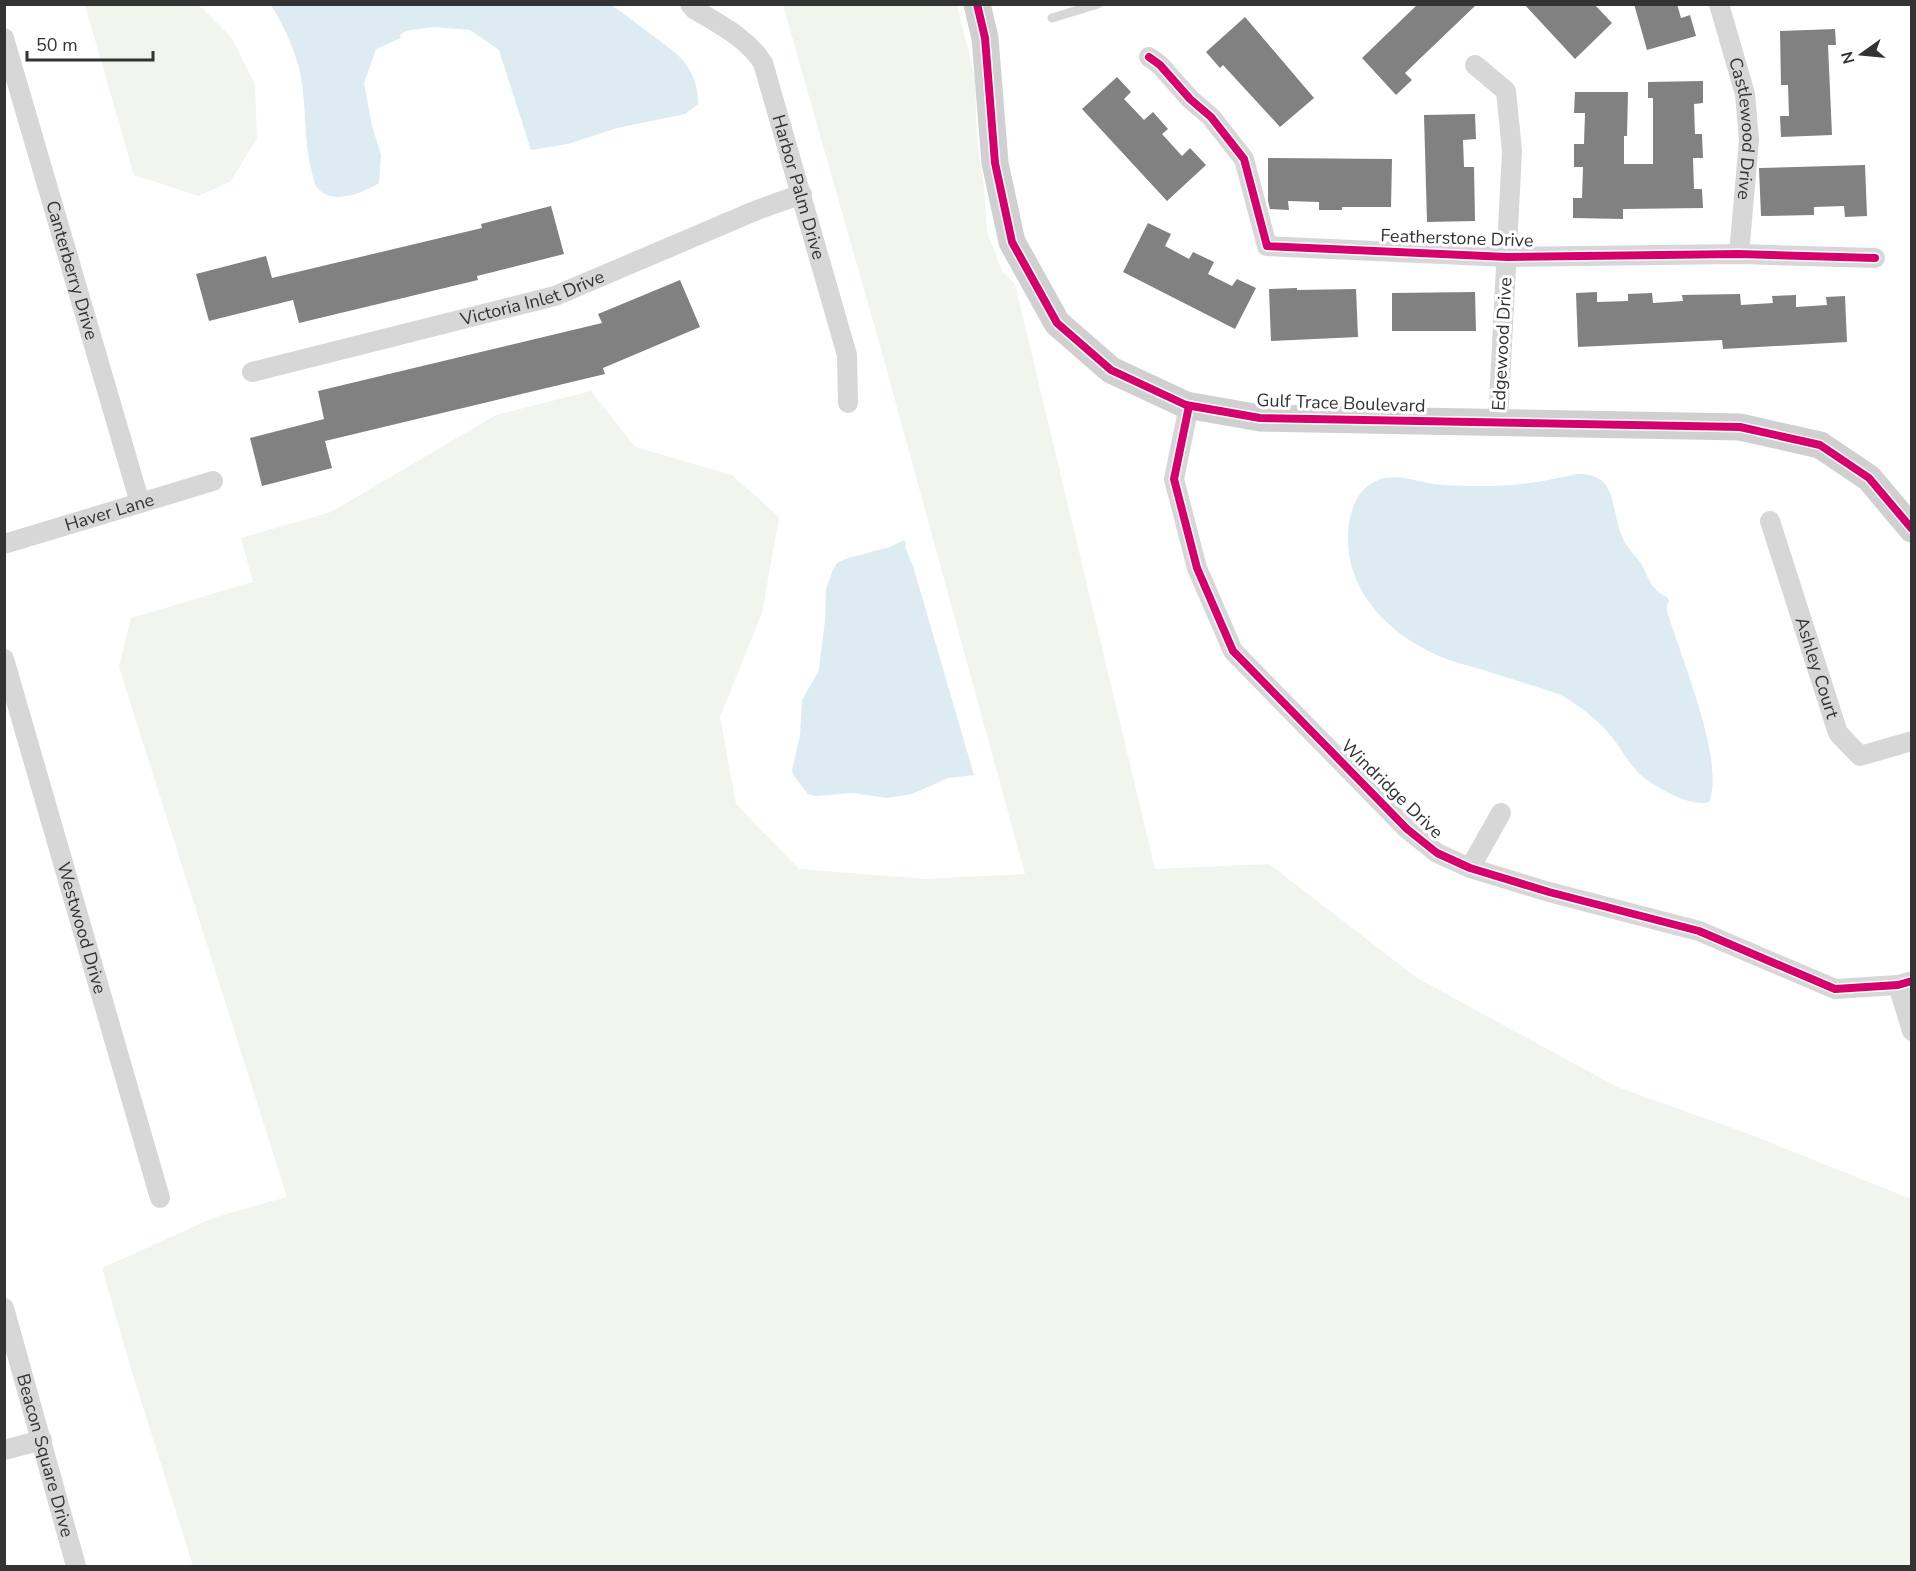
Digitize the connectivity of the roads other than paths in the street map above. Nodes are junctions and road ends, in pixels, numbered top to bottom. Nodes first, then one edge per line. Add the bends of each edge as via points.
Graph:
1 (690, 4) edge
2 (976, 4) edge
3 (1098, 4) edge
4 (1719, 4) edge
5 (1052, 18) dead end
6 (4, 38) edge
7 (1149, 57) dead end
8 (1475, 65) dead end
9 (802, 194) junction
10 (1739, 255) junction
11 (1507, 256) junction
12 (1875, 258) dead end
13 (252, 372) dead end
14 (848, 403) dead end
15 (1189, 405) junction
16 (1498, 422) junction
17 (213, 481) dead end
18 (140, 503) junction
19 (1770, 521) dead end
20 (1911, 529) edge
21 (4, 544) edge
22 (4, 659) edge
23 (1911, 741) edge
24 (1501, 813) dead end
25 (1470, 868) junction
26 (1905, 983) edge
27 (1911, 1031) edge
28 (160, 1198) dead end
29 (4, 1308) edge
30 (42, 1440) junction
31 (4, 1450) edge
32 (76, 1566) edge

1 - 9 street, Harbor Palm Drive via 738,35 764,63
2 - 15 street, Gulf Trace Boulevard via 985,38 995,163 1012,242 1057,323 1111,370
3 - 5 lane
4 - 10 street, Castlewood Drive via 1745,94 1749,140
6 - 18 street, Canterberry Drive
7 - 11 street, Featherstone Drive via 1211,117 1244,159 1267,246
8 - 11 street, Edgewood Drive via 1506,91 1512,151
9 - 13 street, Victoria Inlet Drive via 555,296
9 - 14 street, Harbor Palm Drive via 847,355
10 - 11 street, Featherstone Drive
10 - 12 street, Featherstone Drive
11 - 16 street, Edgewood Drive
15 - 16 street, Gulf Trace Boulevard via 1260,418
15 - 25 street, Windridge Drive via 1174,479 1197,568 1233,651 1407,829 1437,853
16 - 20 street, Gulf Trace Boulevard via 1740,427 1820,445 1869,478
17 - 18 street, Haver Lane
18 - 21 street, Haver Lane
19 - 23 street, Ashley Court via 1838,733 1860,756
22 - 28 street, Westwood Drive
24 - 25 street
25 - 26 street, Windridge Drive via 1700,931 1835,989
26 - 27 street
29 - 30 street, Beacon Square Drive
30 - 31 street
30 - 32 street, Beacon Square Drive

